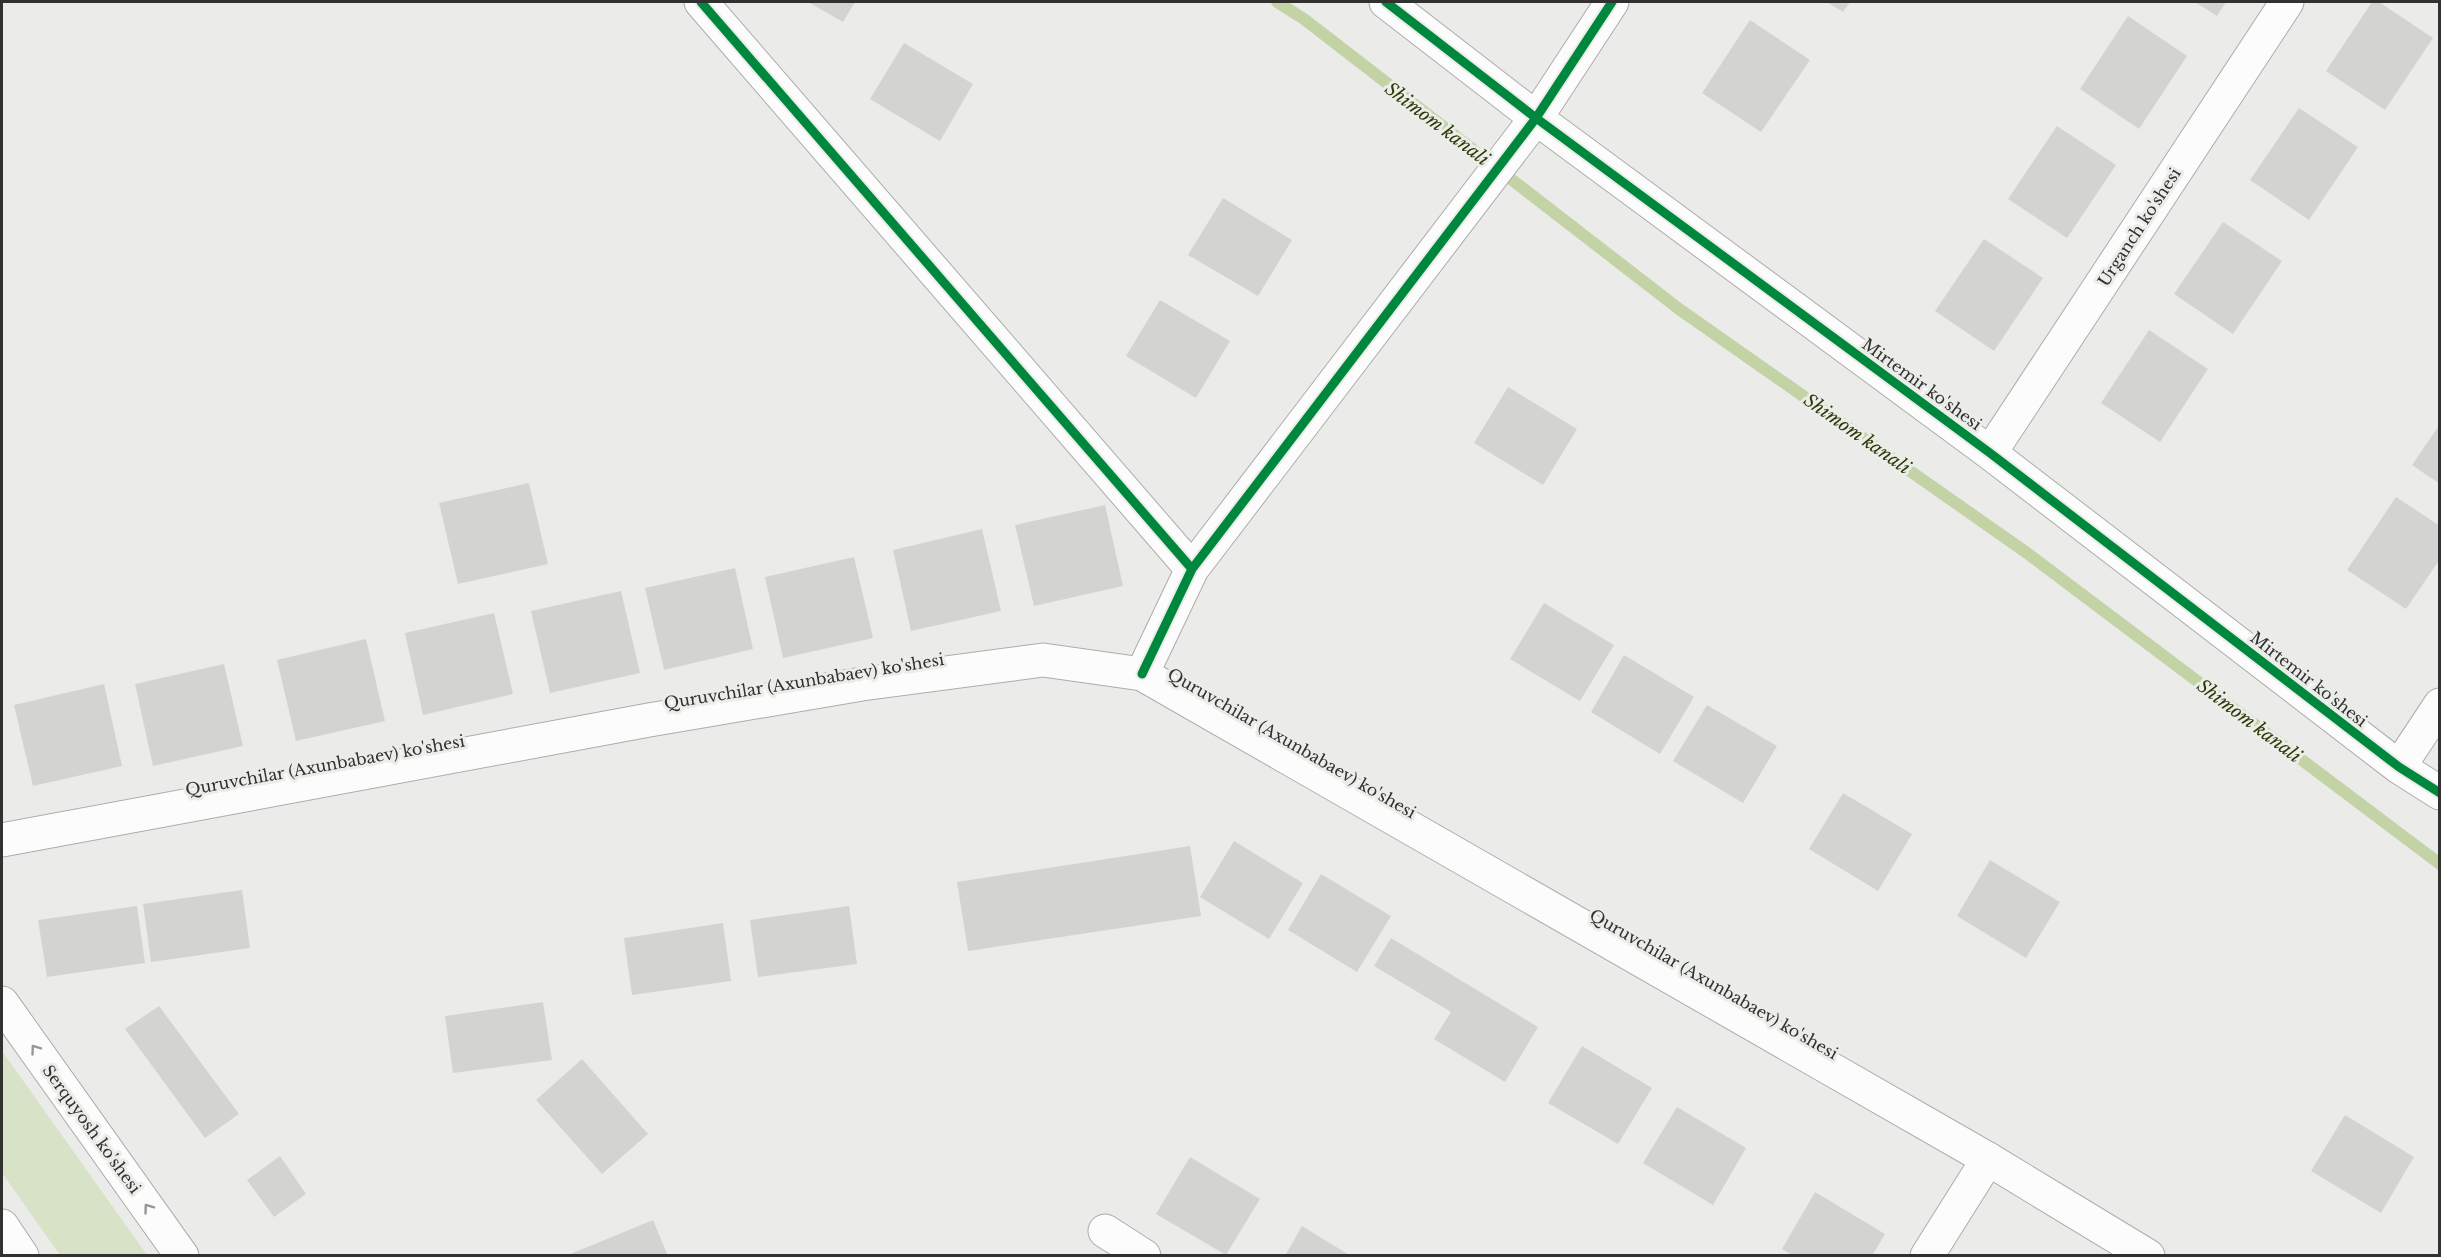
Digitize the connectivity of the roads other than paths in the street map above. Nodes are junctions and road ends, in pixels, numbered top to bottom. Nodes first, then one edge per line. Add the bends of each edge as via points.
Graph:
1 (701, 2) edge
2 (1386, 2) edge
3 (1612, 2) edge
4 (2287, 2) edge
5 (1536, 118) junction
6 (1990, 453) junction
7 (1192, 569) junction
8 (1142, 674) junction
9 (2439, 705) edge
10 (2399, 767) junction
11 (2439, 793) edge
12 (2, 840) edge
13 (2, 1003) edge
14 (1988, 1159) junction
15 (2, 1226) edge
16 (1105, 1232) dead end
17 (22, 1256) edge
18 (182, 1256) edge
19 (1144, 1256) edge
20 (1927, 1256) edge
21 (2148, 1256) edge

1 - 7 street
2 - 5 street, Mirtemir ko'shesi
3 - 5 street
4 - 6 street, Urganch ko'shesi
5 - 6 street, Mirtemir ko'shesi
5 - 7 street
6 - 10 street, Mirtemir ko'shesi
7 - 8 street
8 - 12 street, Quruvchilar (Axunbabaev) ko'shesi via 1043,660 862,684
8 - 14 street, Quruvchilar (Axunbabaev) ko'shesi
9 - 10 street
10 - 11 street, Mirtemir ko'shesi
18 -> 13 street, Serquyosh ko'shesi
14 - 20 street
14 - 21 street, Quruvchilar (Axunbabaev) ko'shesi
15 - 17 street
16 - 19 street

